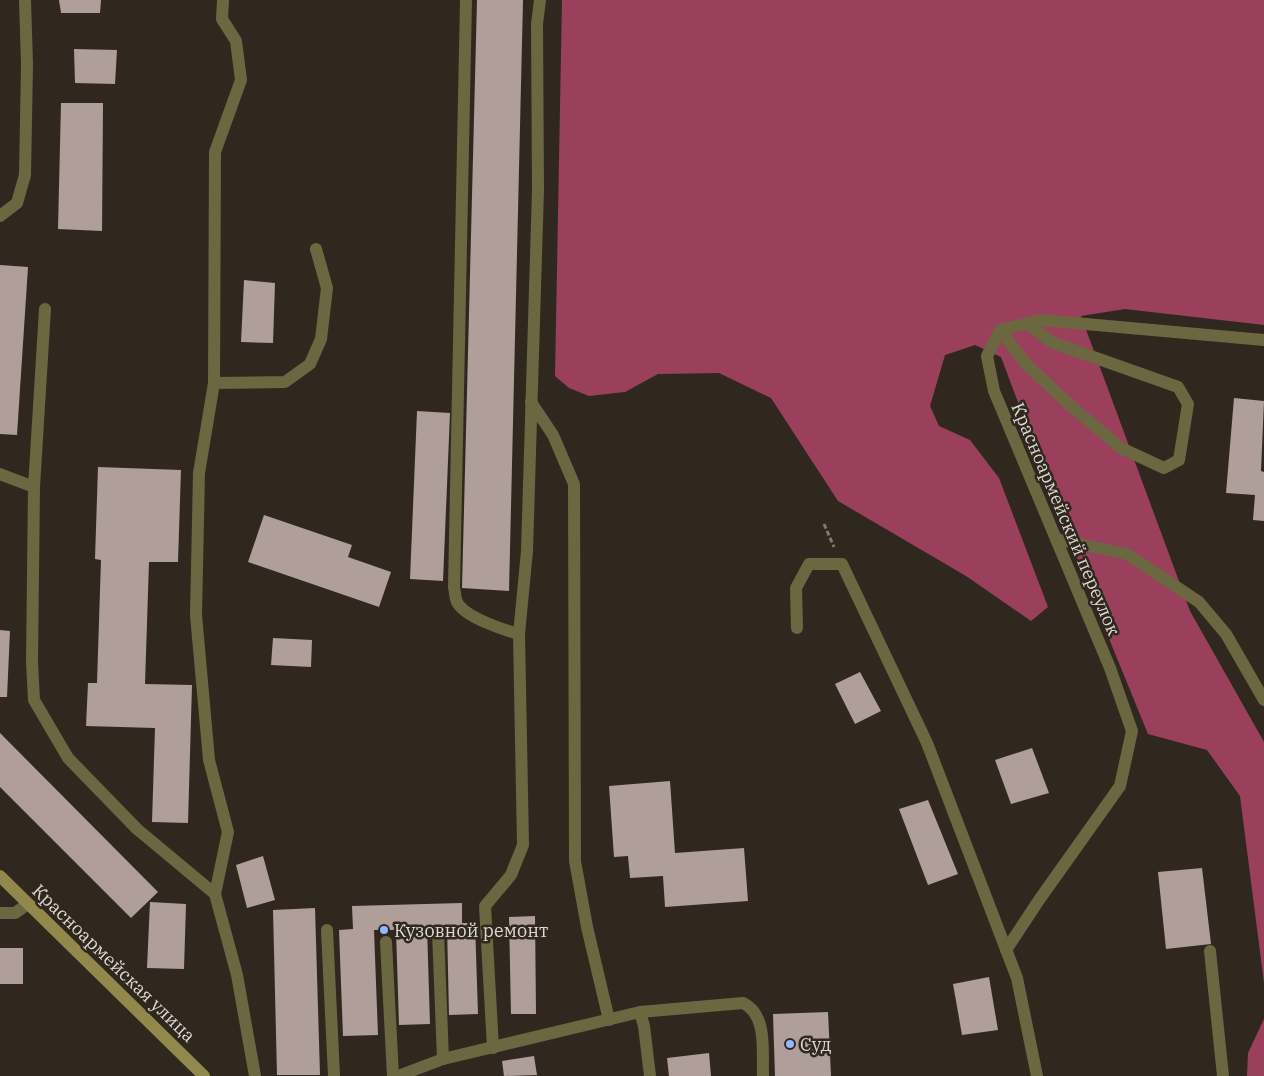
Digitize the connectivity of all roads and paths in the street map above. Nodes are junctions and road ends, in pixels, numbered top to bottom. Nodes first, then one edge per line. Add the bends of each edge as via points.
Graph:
1 (25, 0) edge
2 (223, 0) edge
3 (466, 0) edge
4 (540, 0) edge
5 (0, 216) edge
6 (316, 249) dead end
7 (45, 309) dead end
8 (1028, 323) junction
9 (1000, 330) junction
10 (1264, 340) edge
11 (214, 383) junction
12 (531, 402) junction
13 (0, 474) edge
14 (34, 487) junction
15 (1056, 539) junction
16 (798, 628) dead end
17 (519, 634) junction
18 (1264, 700) edge
19 (0, 876) edge
20 (215, 894) junction
21 (28, 904) junction
22 (0, 913) edge
23 (327, 930) dead end
24 (438, 932) dead end
25 (386, 942) dead end
26 (1006, 950) junction
27 (1210, 951) dead end
28 (640, 1012) junction
29 (609, 1020) junction
30 (493, 1048) junction
31 (443, 1059) junction
32 (204, 1076) edge
33 (255, 1076) edge
34 (334, 1076) edge
35 (393, 1076) edge
36 (398, 1076) edge
37 (650, 1076) edge
38 (763, 1076) edge
39 (1037, 1076) edge
40 (1223, 1076) edge

1 - 5 street via 25,175 17,202
2 - 11 street via 222,19 236,41 241,80 215,152
3 - 17 street via 454,586 458,603 469,613 500,629
4 - 12 street
6 - 11 street via 327,288 321,339 310,364 285,382
7 - 14 street
8 - 9 street
8 - 9 street via 1051,342 1178,387 1188,404 1179,460 1164,468 1121,448 1026,364
8 - 10 street via 1041,320
9 - 15 street, Красноармейский переулок via 987,356 994,391
11 - 20 street via 199,473 196,615 209,760 228,832
12 - 17 street via 527,551
12 - 29 street via 553,435 574,484 575,861
13 - 14 street
14 - 20 street via 34,700 68,758 137,829
15 - 18 street via 1127,554 1199,602 1226,634
15 - 26 street, Красноармейский переулок via 1132,730 1120,786
16 - 26 street via 796,588 809,564 842,564 927,743
17 - 30 street via 523,845 511,875 485,906
19 - 21 main road, Красноармейская улица
20 - 33 street via 238,975
21 - 22 street via 15,913
21 - 32 main road, Красноармейская улица
23 - 34 street
24 - 31 street
25 - 35 street
26 - 39 street via 1017,978
27 - 40 street
28 - 29 street
28 - 37 street
28 - 38 street via 743,1003 753,1008 759,1017
29 - 30 street
30 - 31 street
31 - 36 street

